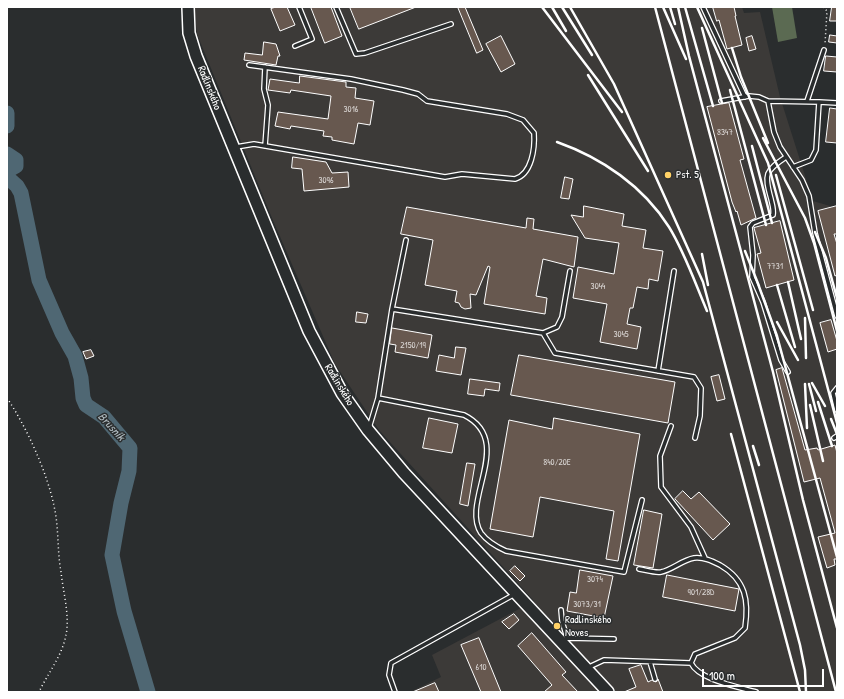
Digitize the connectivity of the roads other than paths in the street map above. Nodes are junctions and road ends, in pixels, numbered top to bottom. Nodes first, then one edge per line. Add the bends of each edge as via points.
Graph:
1 (188, 7) edge
2 (299, 7) edge
3 (336, 7) edge
4 (703, 7) edge
5 (451, 24) dead end
6 (295, 46) dead end
7 (824, 50) road end
8 (249, 65) dead end
9 (265, 67) junction
10 (745, 97) junction
11 (721, 101) dead end
12 (807, 101) junction
13 (768, 102) junction
14 (819, 102) junction
15 (837, 103) edge
16 (265, 146) junction
17 (233, 148) junction
18 (786, 157) junction
19 (793, 167) junction
20 (406, 240) dead end
21 (570, 271) dead end
22 (674, 271) dead end
23 (392, 309) junction
24 (837, 316) edge
25 (543, 333) junction
26 (658, 371) junction
27 (788, 372) dead end
28 (837, 388) edge
29 (378, 398) junction
30 (837, 410) edge
31 (671, 426) dead end
32 (368, 430) junction
33 (695, 438) dead end
34 (642, 500) dead end
35 (705, 558) junction
36 (639, 569) dead end
37 (516, 593) junction
38 (561, 610) dead end
39 (564, 640) junction
40 (614, 640) dead end
41 (650, 662) junction
42 (691, 663) junction
43 (586, 669) junction
44 (655, 680) dead end
45 (395, 692) edge
46 (608, 692) edge
47 (756, 692) edge

1 - 17 main road, Radlinského via 192,44
2 - 6 lane via 312,39
3 - 5 lane via 356,54
4 - 10 lane
7 - 12 lane
8 - 9 lane
9 - 16 lane via 264,89 268,105
9 - 16 lane via 359,81 418,94 426,101 508,114 523,120 534,133 534,142 526,172 515,179 462,174 445,177
10 - 11 lane
10 - 13 lane
12 - 13 lane
12 - 14 lane
13 - 18 lane via 774,132
14 - 15 lane
14 - 19 lane via 816,150 811,160
16 - 17 lane via 254,144
17 - 32 main road, Radlinského via 310,331 335,380
18 - 19 lane
18 - 27 lane via 767,173 773,215 753,223 750,231 752,277 763,302 780,360
19 - 24 lane via 809,196 815,233
20 - 23 lane
21 - 25 lane via 562,317 557,327
22 - 26 lane
23 - 25 lane
23 - 29 lane
25 - 26 lane via 555,353
26 - 33 lane via 694,377 701,388 700,416
28 - 30 lane via 833,393
29 - 32 lane
29 - 34 lane via 464,415 481,428 486,438 487,451 477,519 481,533 506,551 624,572
31 - 35 lane via 660,456 661,487 691,527
32 - 37 main road, Radlinského via 426,497
35 - 36 lane via 683,561 662,572
35 - 42 lane via 729,571 742,584 746,622 741,634 699,652
37 - 39 main road, Radlinského
37 - 45 lane via 391,664 389,675
38 - 39 lane
39 - 40 lane
39 - 43 main road, Radlinského
41 - 42 lane
41 - 43 lane via 604,660
41 - 44 lane
42 - 47 lane via 694,669 709,677
43 - 46 main road, Radlinského

